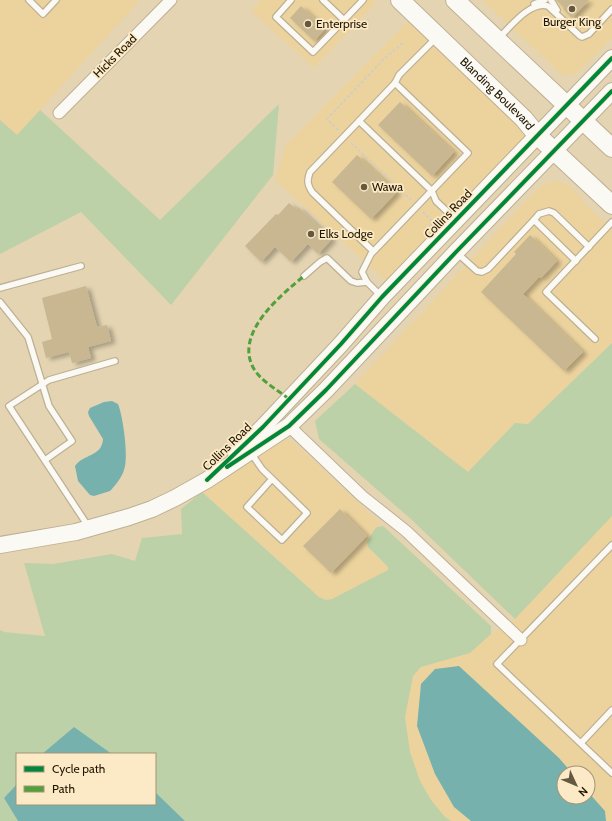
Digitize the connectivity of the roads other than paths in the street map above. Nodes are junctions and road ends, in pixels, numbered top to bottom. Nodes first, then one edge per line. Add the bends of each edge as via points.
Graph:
1 (29, 0) edge
2 (56, 0) edge
3 (170, 0) edge
4 (291, 0) edge
5 (323, 0) edge
6 (363, 0) edge
7 (400, 0) edge
8 (456, 0) edge
9 (545, 0) edge
10 (553, 1) edge
11 (530, 8) junction
12 (612, 9) edge
13 (560, 18) junction
14 (344, 20) junction
15 (437, 36) junction
16 (498, 40) junction
17 (612, 58) edge
18 (395, 83) junction
19 (612, 91) edge
20 (566, 105) junction
21 (59, 113) dead end
22 (583, 120) junction
23 (359, 121) junction
24 (537, 135) junction
25 (612, 148) edge
26 (554, 150) junction
27 (432, 190) junction
28 (612, 205) edge
29 (456, 220) junction
30 (534, 220) junction
31 (612, 222) edge
32 (589, 246) junction
33 (374, 251) junction
34 (456, 252) junction
35 (576, 261) junction
36 (81, 266) dead end
37 (304, 276) dead end
38 (367, 282) junction
39 (0, 288) edge
40 (382, 298) junction
41 (0, 302) edge
42 (595, 339) dead end
43 (114, 361) dead end
44 (43, 384) junction
45 (289, 426) junction
46 (251, 452) junction
47 (45, 460) junction
48 (272, 479) junction
49 (207, 480) junction
50 (90, 528) junction
51 (0, 545) edge
52 (612, 545) edge
53 (521, 640) junction
54 (612, 710) edge
55 (581, 743) junction
56 (612, 773) edge

1 - 2 lane via 43,14
3 - 21 street, Hicks Road
4 - 14 lane via 276,16 313,52
5 - 14 lane
6 - 14 lane
7 - 15 main road, Blanding Boulevard
8 - 16 main road
9 - 11 lane
10 - 13 lane
11 - 13 lane via 548,6
11 - 16 lane
12 - 13 lane via 585,37 580,36
15 - 18 lane
15 - 24 main road, Blanding Boulevard via 524,119
16 - 20 main road
17 - 20 street, Collins Road
18 - 23 lane
18 - 27 lane via 468,153
19 - 22 street, Collins Road
20 - 22 main road
20 - 24 street, Collins Road
22 - 25 main road
22 - 26 street, Collins Road
23 - 27 lane
23 - 33 lane via 310,172 307,179 312,192
24 - 26 main road, Blanding Boulevard
24 - 29 street, Collins Road
26 - 28 main road, Blanding Boulevard
26 - 34 street, Collins Road
27 - 29 lane via 436,201
27 - 33 lane
29 - 40 street, Collins Road
30 - 32 lane via 539,214 549,210
30 - 34 lane via 488,269 482,272 477,271
30 - 35 lane
31 - 32 lane
32 - 35 lane
33 - 38 lane via 362,272
34 - 45 street, Collins Road
35 - 42 lane via 546,292
36 - 39 lane
37 - 38 lane via 327,258 351,281
38 - 40 lane
40 - 49 street, Collins Road via 263,427
41 - 44 lane via 28,338
43 - 44 lane
44 - 47 lane via 49,406 72,441
44 - 47 lane via 9,406
45 - 46 street, Collins Road
45 - 53 street via 362,496 406,531
46 - 48 lane
46 - 49 street, Collins Road
47 - 50 lane
48 - 48 lane via 247,507 282,540 308,513
49 - 50 street, Collins Road via 152,509
50 - 51 street, Collins Road
52 - 53 lane
53 - 55 lane via 498,664
54 - 55 lane
55 - 56 lane

